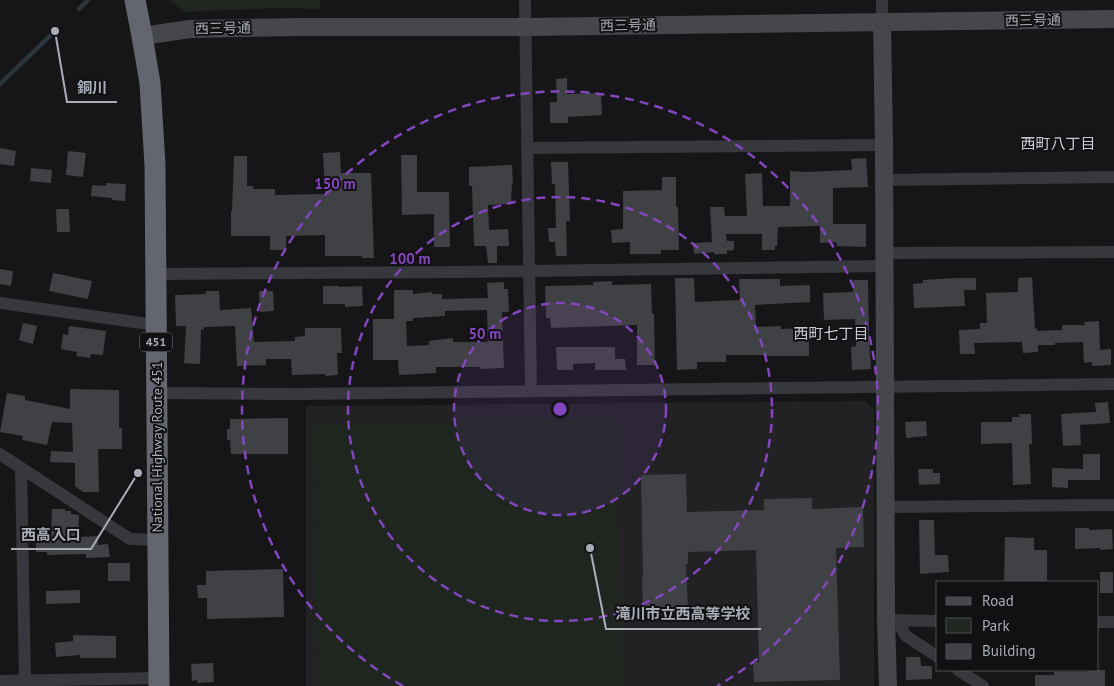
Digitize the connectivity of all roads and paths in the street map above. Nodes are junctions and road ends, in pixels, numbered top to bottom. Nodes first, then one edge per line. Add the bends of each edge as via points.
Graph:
1 (134, 0) edge
2 (525, 0) edge
3 (882, 0) edge
4 (1114, 19) edge
5 (882, 22) junction
6 (526, 27) junction
7 (142, 36) junction
8 (884, 145) junction
9 (528, 148) junction
10 (1114, 176) edge
11 (884, 180) junction
12 (1114, 252) edge
13 (884, 260) junction
14 (529, 271) junction
15 (155, 274) junction
16 (0, 303) edge
17 (156, 325) junction
18 (1114, 384) edge
19 (885, 386) junction
20 (531, 391) junction
21 (157, 393) junction
22 (0, 454) edge
23 (21, 468) junction
24 (1114, 505) edge
25 (885, 507) junction
26 (158, 540) junction
27 (892, 620) junction
28 (936, 621) edge
29 (1099, 622) edge
30 (1114, 622) edge
31 (936, 656) edge
32 (960, 671) edge
33 (0, 681) edge
34 (25, 681) junction
35 (159, 682) edge
36 (888, 686) edge
37 (983, 686) edge

1 - 7 highway, National Highway Route 451 / 451
2 - 6 street
3 - 5 street
4 - 5 street, 西三号通
5 - 6 street, 西三号通
5 - 8 street
6 - 7 street, 西三号通 via 190,29
6 - 9 street
7 - 15 highway, National Highway Route 451 / 451 via 150,83
8 - 9 street
8 - 11 street
9 - 14 street
10 - 11 street
11 - 13 street
12 - 13 street
13 - 14 street
13 - 19 street
14 - 15 street
14 - 20 street
15 - 17 highway, National Highway Route 451 / 451
16 - 17 street
17 - 21 highway, National Highway Route 451 / 451
18 - 19 street
19 - 20 street
19 - 25 street
20 - 21 street
21 - 26 highway, National Highway Route 451 / 451
22 - 23 street
23 - 26 street via 130,539
23 - 34 street
24 - 25 street
25 - 27 street
26 - 35 highway, National Highway Route 451 / 451
27 - 28 street
27 - 31 street via 906,636
27 - 36 street
29 - 30 street
32 - 37 street
33 - 34 street
34 - 35 street

